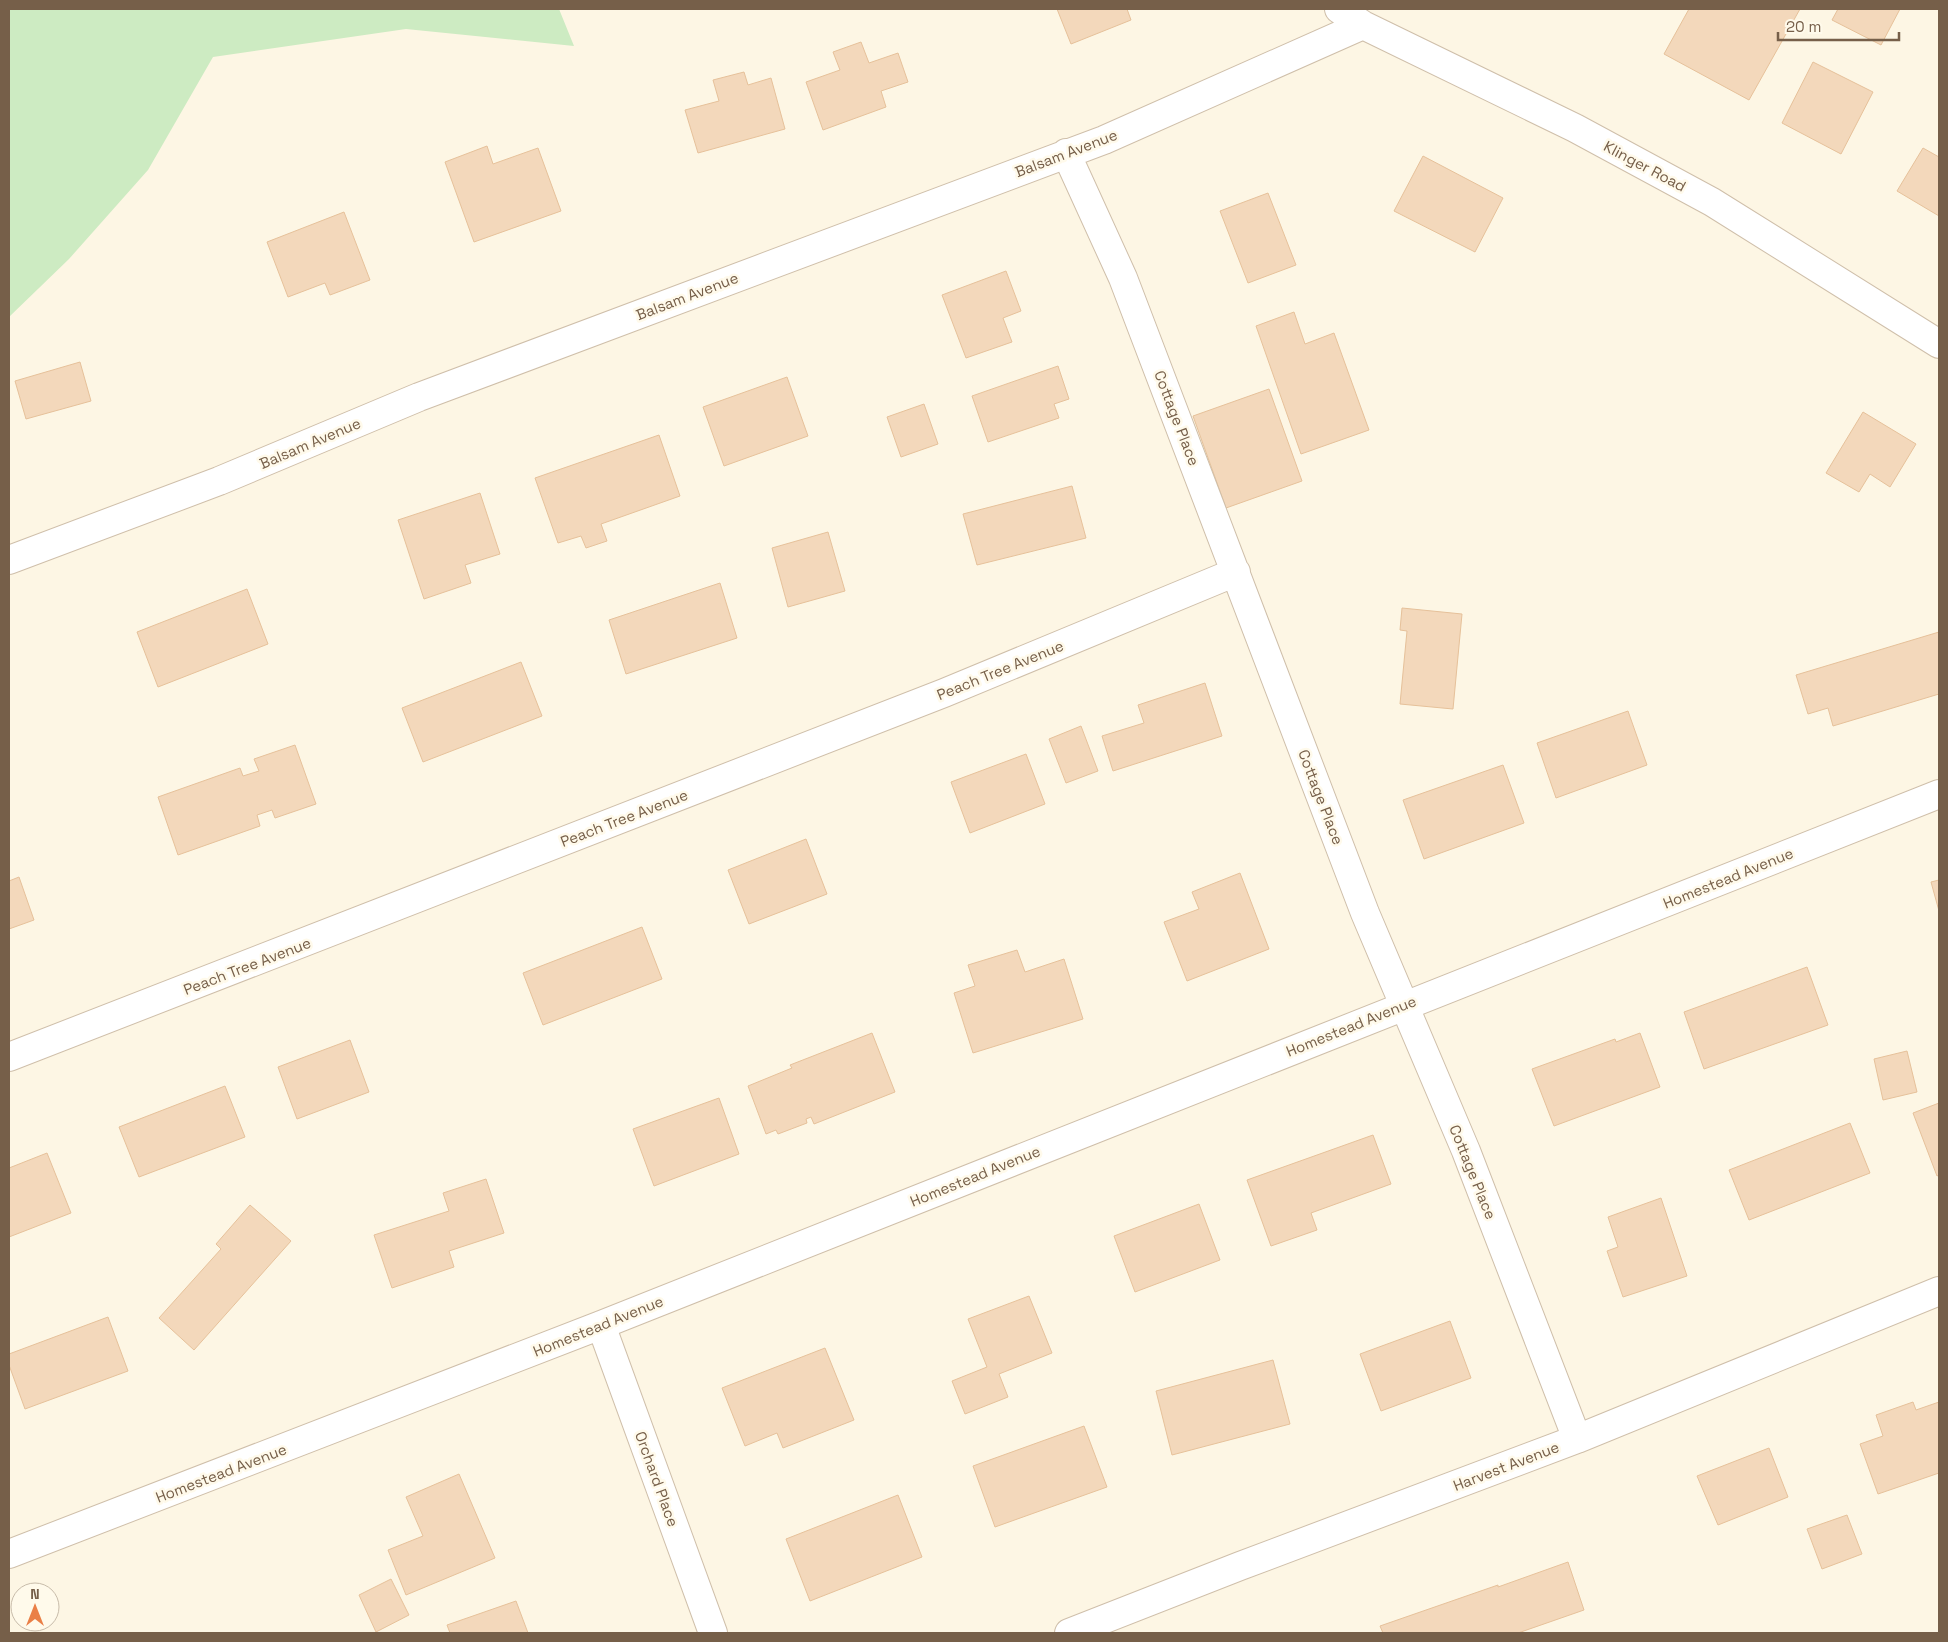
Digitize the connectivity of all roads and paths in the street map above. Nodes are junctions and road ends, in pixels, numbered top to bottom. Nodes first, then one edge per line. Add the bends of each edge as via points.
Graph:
1 (1339, 9) edge
2 (1363, 25) junction
3 (1066, 153) junction
4 (1939, 344) edge
5 (9, 560) edge
6 (1236, 572) junction
7 (1939, 794) edge
8 (1404, 1005) junction
9 (9, 1058) edge
10 (1939, 1291) edge
11 (601, 1325) junction
12 (1577, 1440) junction
13 (9, 1554) edge
14 (713, 1633) edge
15 (1069, 1633) edge

1 - 2 street, Klinger Road
2 - 3 street, Balsam Avenue via 1104,140
2 - 4 street, Klinger Road via 1575,128 1712,202
3 - 5 street, Balsam Avenue via 419,397 219,481
3 - 6 street, Cottage Place via 1124,278
6 - 8 street, Cottage Place via 1365,913
6 - 9 street, Peach Tree Avenue via 944,693
7 - 8 street, Homestead Avenue
8 - 11 street, Homestead Avenue
8 - 12 street, Cottage Place via 1466,1152
10 - 12 street, Harvest Avenue
11 - 13 street, Homestead Avenue
11 - 14 street, Orchard Place
12 - 15 street, Harvest Avenue

